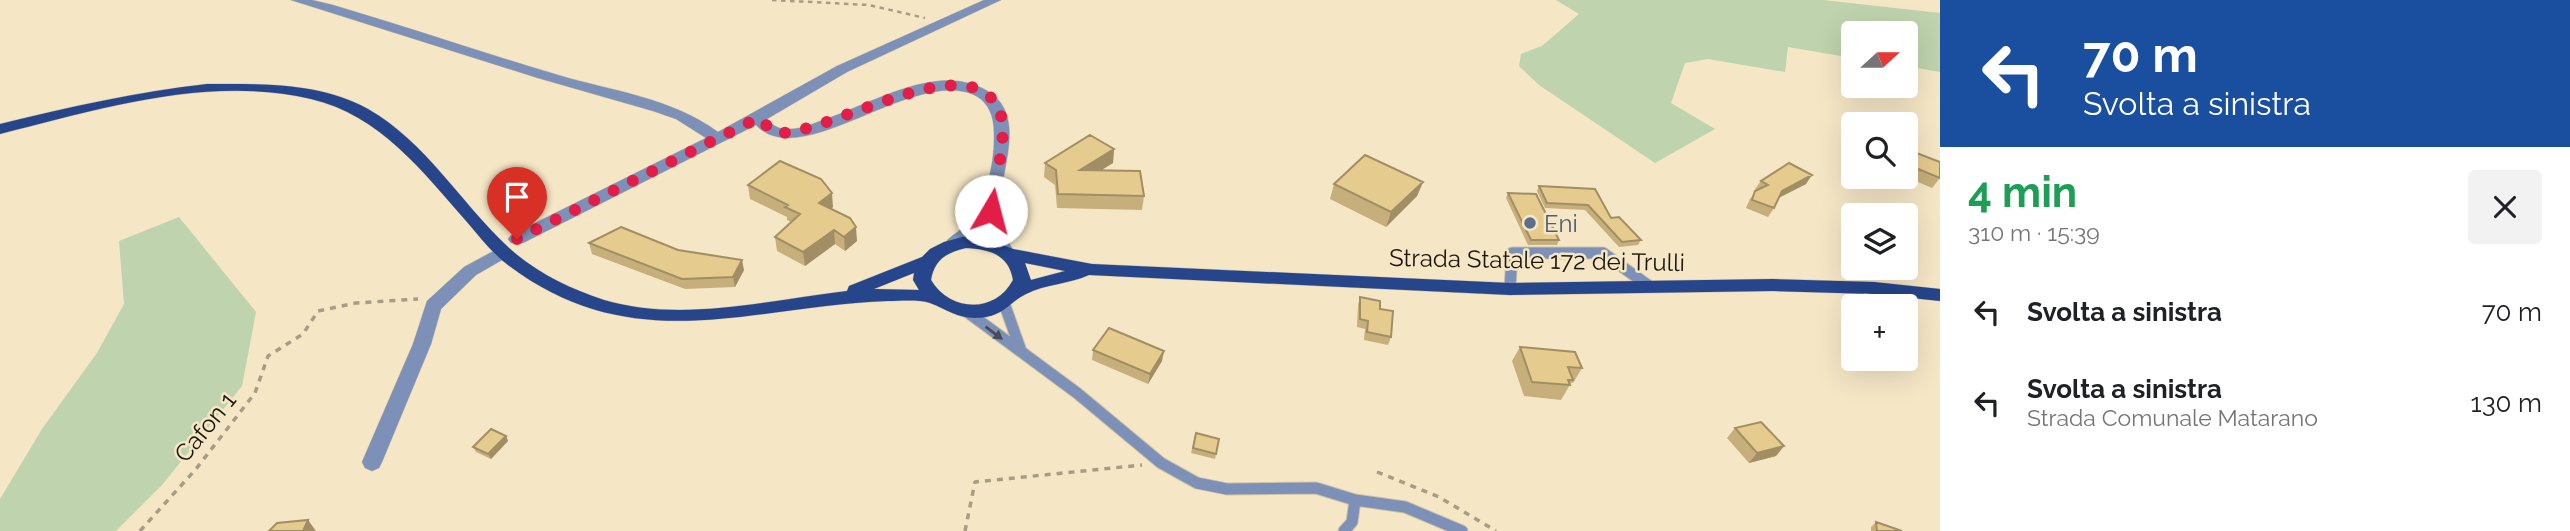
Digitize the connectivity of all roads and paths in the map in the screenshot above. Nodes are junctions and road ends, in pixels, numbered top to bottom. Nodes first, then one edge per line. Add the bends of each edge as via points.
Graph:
1 (297, 0) edge
2 (772, 0) edge
3 (995, 0) edge
4 (939, 25) junction
5 (758, 118) junction
6 (0, 129) edge
7 (717, 139) junction
8 (996, 181) junction
9 (953, 244) junction
10 (510, 246) junction
11 (1008, 252) junction
12 (926, 262) junction
13 (1092, 270) junction
14 (1649, 286) junction
15 (1020, 289) junction
16 (1510, 289) junction
17 (1940, 295) edge
18 (839, 296) junction
19 (932, 297) junction
20 (441, 298) junction
21 (1004, 303) junction
22 (966, 311) junction
23 (1022, 354) junction
24 (372, 462) dead end
25 (1161, 463) junction
26 (1377, 472) dead end
27 (1356, 500) junction
28 (140, 531) edge
29 (965, 531) edge
30 (1344, 531) edge
31 (1462, 531) edge
32 (1496, 531) edge

1 - 7 street via 676,113 704,126
2 - 4 path via 849,1 906,10
3 - 4 street
4 - 5 street via 842,69
5 - 7 street
5 - 8 street via 775,133 786,134 814,128 899,94 961,85 990,98 998,108 1003,123
6 - 10 main road via 91,105 164,93 241,88 314,96 379,121
7 - 10 street
8 - 9 street via 980,223
8 - 11 street via 993,229
9 - 11 main road via 978,242
9 - 12 main road
10 - 18 main road via 567,292 608,307 648,314 750,310
10 - 20 street via 470,271
11 - 13 main road
11 - 15 main road via 1022,271
12 - 18 main road
12 - 19 main road via 922,280
13 - 15 main road
13 - 16 main road, Strada Statale 172 dei Trulli
14 - 16 main road, Strada Statale 172 dei Trulli
14 - 16 lane via 1603,253 1512,253
14 - 17 main road, Strada Statale 172 dei Trulli via 1786,285
15 - 21 main road
18 - 19 main road via 902,293
19 - 22 main road
20 - 24 street via 433,306 422,344
20 - 28 path, Cafon 1 via 356,303 318,311 303,334 268,356 255,393
21 - 22 main road
21 - 23 lane
22 -> 23 lane
23 - 25 lane
25 - 27 lane via 1197,482 1227,489 1316,488
25 - 29 path via 975,482
26 - 32 path via 1469,511
27 - 30 lane via 1352,522
27 - 31 lane via 1405,507

